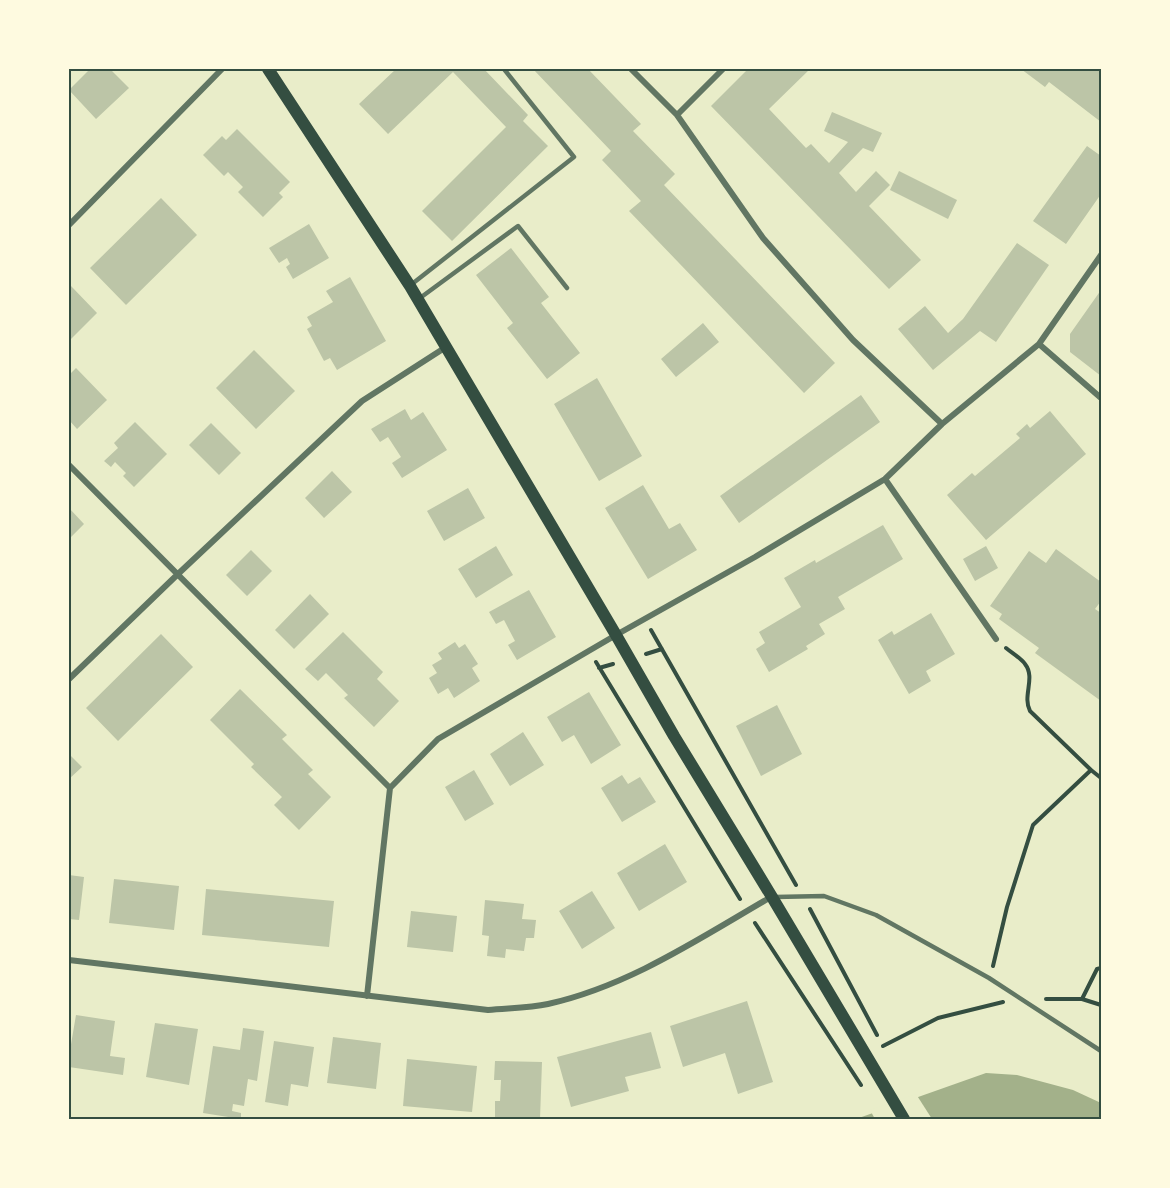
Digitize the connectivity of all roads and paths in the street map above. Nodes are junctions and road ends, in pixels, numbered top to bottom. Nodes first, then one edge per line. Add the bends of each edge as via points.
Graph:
1 (222, 69) edge
2 (268, 69) edge
3 (504, 69) edge
4 (631, 69) edge
5 (723, 69) edge
6 (677, 115) junction
7 (69, 225) edge
8 (1101, 255) edge
9 (410, 286) junction
10 (567, 288) dead end
11 (418, 300) junction
12 (1039, 344) junction
13 (446, 347) junction
14 (1101, 398) edge
15 (942, 424) junction
16 (69, 465) edge
17 (885, 479) junction
18 (178, 574) junction
19 (645, 620) junction
20 (616, 635) junction
21 (996, 639) joint
22 (590, 651) junction
23 (69, 679) edge
24 (1091, 770) junction
25 (1101, 778) edge
26 (390, 788) junction
27 (802, 896) junction
28 (772, 897) junction
29 (748, 911) junction
30 (69, 960) edge
31 (1101, 968) edge
32 (990, 978) junction
33 (367, 996) junction
34 (1021, 998) junction
35 (1082, 999) junction
36 (1101, 1005) edge
37 (878, 1036) dead end
38 (883, 1046) dead end
39 (1101, 1051) edge
40 (861, 1086) dead end
41 (904, 1119) edge

1 - 7 street
2 - 9 main road
3 - 9 lane via 574,157
4 - 6 street
5 - 6 street
6 - 15 street via 763,238 853,340
8 - 12 street
9 - 11 main road
10 - 11 lane via 518,226
11 - 13 main road
12 - 14 street
12 - 15 street
13 - 18 street via 362,401
13 - 20 main road
15 - 17 street
16 - 18 street
17 - 19 street
17 - 21 street
18 - 23 street
18 - 26 street
19 - 20 street
19 - 27 path
20 - 22 street
20 - 28 main road
21 - 24 path via 1028,669 1026,699 1030,711
22 - 26 street via 438,739
22 - 29 path
24 - 25 path
24 - 32 path via 1033,825
26 - 33 street
27 - 28 lane
27 - 32 lane via 824,896 876,915
27 - 37 path
28 - 29 street
28 - 41 main road
29 - 33 street via 608,987 546,1004 488,1010
29 - 40 path
30 - 33 street
31 - 35 path
32 - 34 lane
34 - 35 path
34 - 38 path via 938,1018
34 - 39 lane
35 - 36 path

